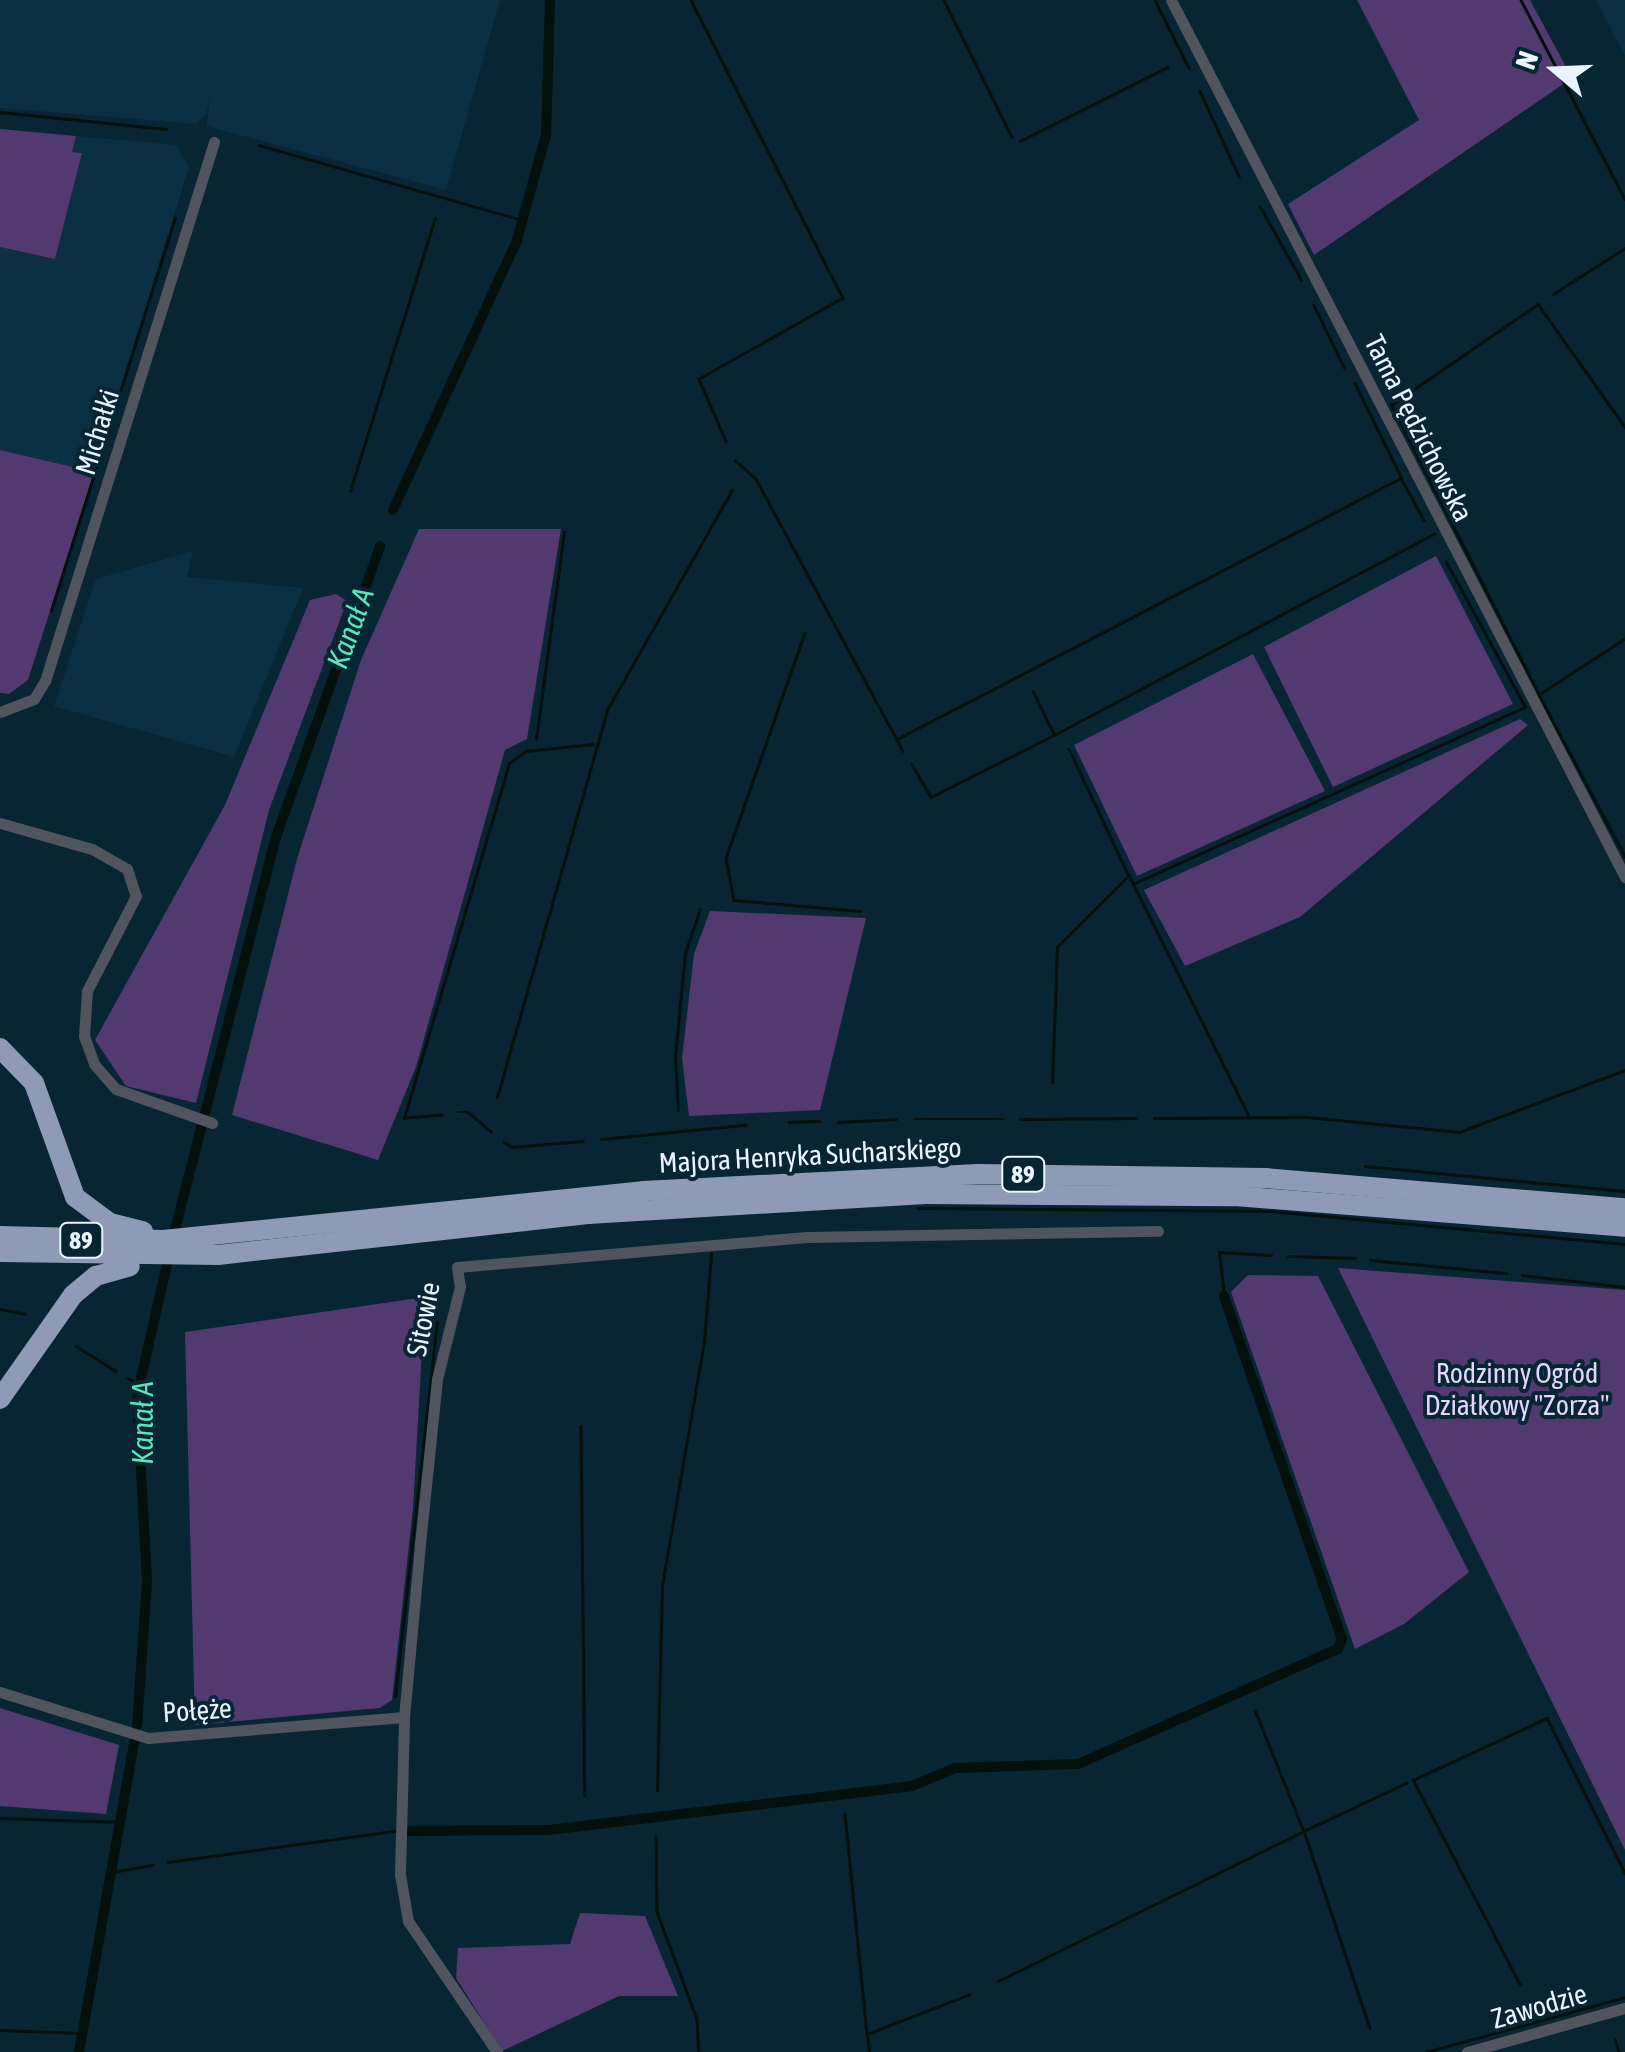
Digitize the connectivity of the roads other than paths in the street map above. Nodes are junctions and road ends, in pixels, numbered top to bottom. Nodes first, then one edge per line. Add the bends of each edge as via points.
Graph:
1 (1171, 0) edge
2 (214, 142) dead end
3 (0, 712) edge
4 (0, 822) edge
5 (1625, 877) edge
6 (0, 1048) edge
7 (212, 1123) dead end
8 (1625, 1208) edge
9 (1625, 1227) edge
10 (1158, 1230) dead end
11 (0, 1236) edge
12 (221, 1246) junction
13 (159, 1249) junction
14 (0, 1252) edge
15 (0, 1399) edge
16 (0, 1692) edge
17 (404, 1718) junction
18 (1625, 2008) edge
19 (497, 2052) edge
20 (1467, 2052) edge

1 - 5 street, Tama Pędzichowska
2 - 3 street, Michałki via 46,681 34,698
4 - 7 street via 92,850 127,870 136,896 86,991 84,1036 94,1064 116,1088
6 - 13 highway via 34,1083 75,1197
8 - 12 highway, Majora Henryka Sucharskiego / 89 via 1300,1180 978,1174 643,1191
9 - 12 highway, Majora Henryka Sucharskiego / 89 via 1235,1196 925,1194
10 - 17 street, Sitowie via 807,1236 457,1267 460,1287 432,1414
11 - 13 highway, Majora Henryka Sucharskiego / 89
12 - 13 highway, Majora Henryka Sucharskiego / 89
13 - 14 highway, Majora Henryka Sucharskiego / 89
13 - 15 highway via 79,1289
16 - 17 street, Połęże via 159,1738
17 - 19 street, Sitowie via 400,1874 408,1920
18 - 20 street, Zawodzie

